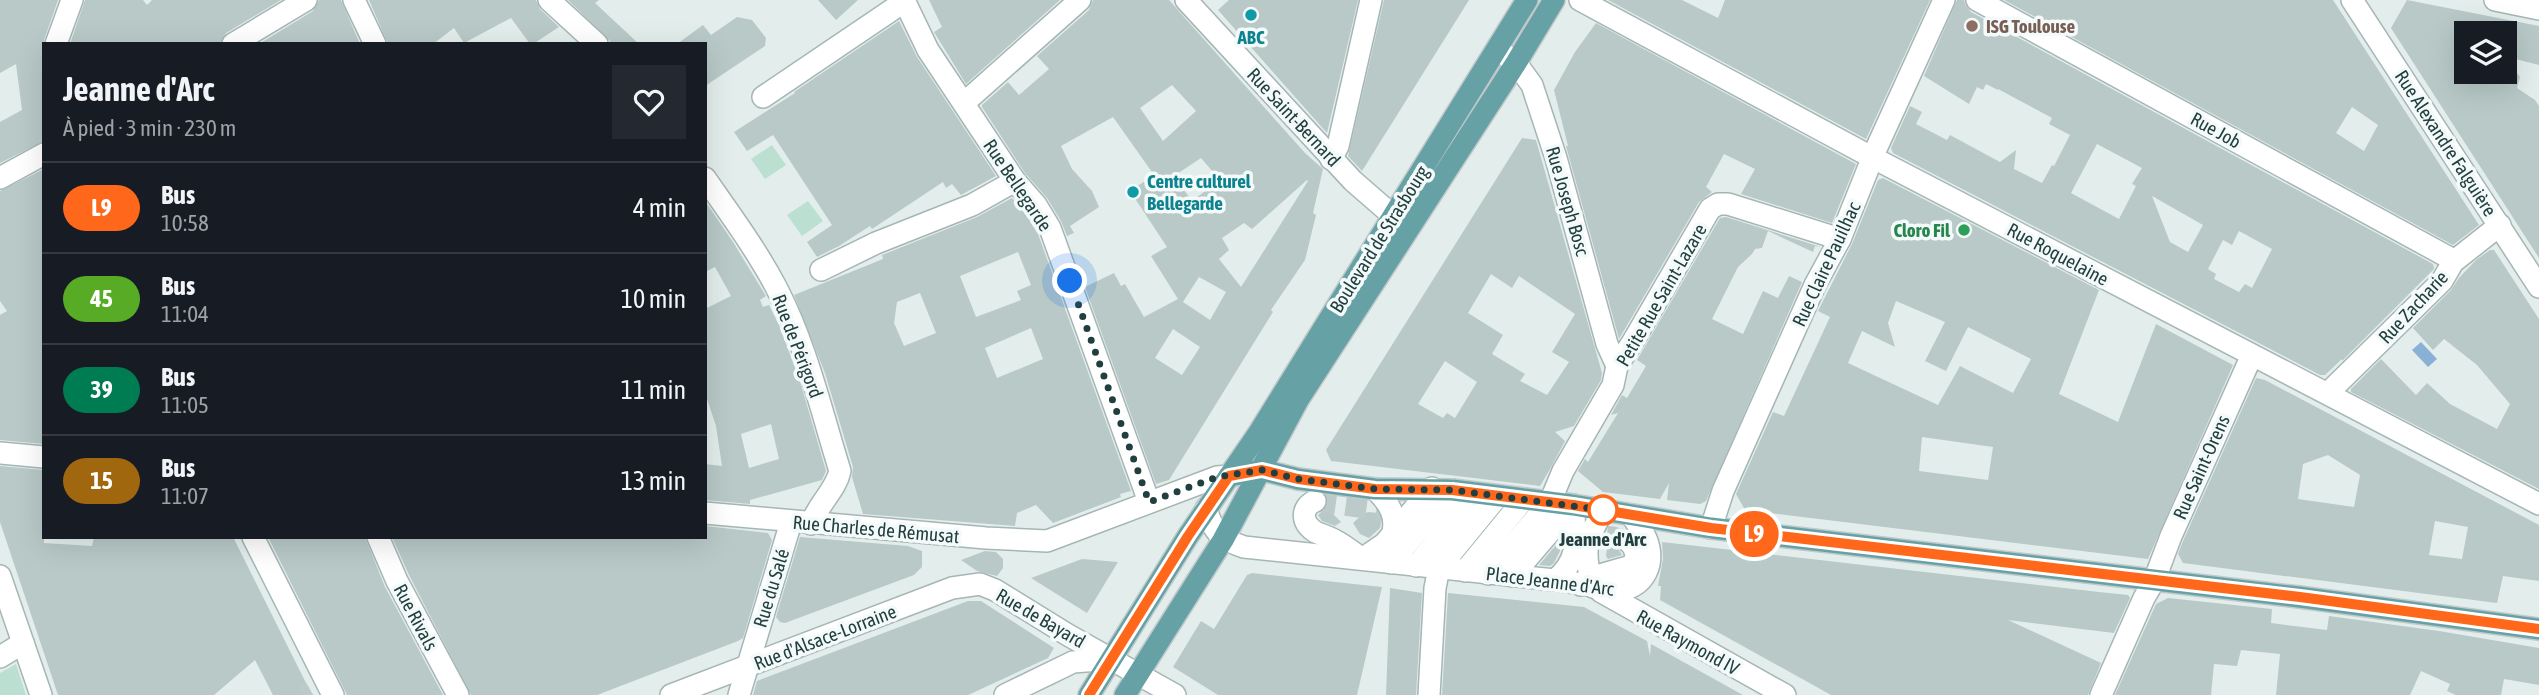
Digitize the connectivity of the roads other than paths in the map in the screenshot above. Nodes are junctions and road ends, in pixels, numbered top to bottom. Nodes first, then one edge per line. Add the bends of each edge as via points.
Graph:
1 (72, 0) edge
2 (306, 0) edge
3 (354, 0) edge
4 (549, 0) edge
5 (1080, 0) edge
6 (1186, 0) edge
7 (1371, 0) edge
8 (1527, 0) edge
9 (1554, 0) edge
10 (1580, 0) edge
11 (1944, 0) edge
12 (1978, 0) edge
13 (2352, 0) edge
14 (904, 1) edge
15 (2508, 1) edge
16 (2539, 9) edge
17 (57, 42) edge
18 (236, 42) edge
19 (374, 42) edge
20 (595, 42) edge
21 (1497, 49) junction
22 (1516, 63) junction
23 (763, 97) dead end
24 (964, 103) junction
25 (42, 155) edge
26 (1873, 158) junction
27 (1331, 159) junction
28 (0, 178) edge
29 (707, 181) edge
30 (1015, 181) junction
31 (1400, 223) junction
32 (2500, 225) junction
33 (1840, 239) junction
34 (2453, 262) junction
35 (821, 270) dead end
36 (2539, 287) edge
37 (2252, 355) junction
38 (1617, 366) junction
39 (2330, 394) junction
40 (0, 453) edge
41 (42, 457) edge
42 (1262, 470) junction
43 (1229, 476) junction
44 (1375, 489) junction
45 (1442, 489) junction
46 (1475, 493) junction
47 (1498, 496) junction
48 (1524, 499) junction
49 (1315, 501) dead end
50 (1149, 502) junction
51 (1550, 502) junction
52 (2539, 503) edge
53 (1573, 505) junction
54 (1206, 509) junction
55 (1603, 510) junction
56 (707, 513) edge
57 (1632, 516) junction
58 (801, 523) junction
59 (1711, 528) junction
60 (1392, 536) junction
61 (254, 539) edge
62 (379, 539) edge
63 (1223, 540) junction
64 (1629, 542) dead end
65 (1581, 550) junction
66 (1362, 559) junction
67 (1391, 564) junction
68 (1416, 566) junction
69 (1439, 568) junction
70 (1615, 570) junction
71 (1465, 571) junction
72 (1488, 573) junction
73 (0, 576) edge
74 (1512, 576) junction
75 (1546, 580) junction
76 (2154, 581) junction
77 (980, 584) joint
78 (1588, 584) junction
79 (2539, 629) edge
80 (23, 643) junction
81 (0, 657) edge
82 (1112, 659) junction
83 (748, 666) junction
84 (1139, 674) junction
85 (324, 690) edge
86 (41, 695) edge
87 (457, 695) edge
88 (671, 695) edge
89 (739, 695) edge
90 (1005, 695) edge
91 (1089, 695) edge
92 (1125, 695) edge
93 (1175, 695) edge
94 (1429, 695) edge
95 (1785, 695) edge
96 (2101, 695) edge

1 - 17 street
2 - 18 street
3 - 19 street
4 - 20 street
5 - 24 street
6 - 27 street, Rue Saint-Bernard
7 - 27 street via 1338,146
8 - 21 main road, Boulevard de Strasbourg
9 - 22 main road, Boulevard de Strasbourg
10 - 26 street, Rue Roquelaine
11 - 26 street, Rue Claire Pauilhac
12 - 34 street, Rue Job
13 - 32 street, Rue Alexandre Falguière
14 - 23 street
14 - 24 street, Rue Bellegarde via 923,42
15 - 16 street
21 - 22 street, Rue Joseph Bosc
21 - 31 main road, Boulevard de Strasbourg
22 - 31 main road, Boulevard de Strasbourg
22 - 38 street, Rue Joseph Bosc via 1532,85
24 - 30 street, Rue Bellegarde
25 - 28 street
26 - 33 street, Rue Claire Pauilhac
26 - 37 street, Rue Roquelaine
27 - 31 street, Rue Saint-Bernard
29 - 58 street, Rue de Périgord via 777,289 841,471 816,510
30 - 35 street via 972,205
30 - 50 street, Rue Bellegarde via 1050,228
31 - 42 main road, Boulevard de Strasbourg
31 - 43 main road, Boulevard de Strasbourg
32 - 34 street, Rue Zacharie
32 - 36 street, Rue Alexandre Falguière
33 - 38 street, Petite Rue Saint-Lazare via 1718,204 1710,209
33 - 59 street, Rue Claire Pauilhac via 1739,455
34 - 39 street, Rue Zacharie via 2442,281
37 - 39 street, Rue Roquelaine
37 - 76 street, Rue Saint-Orens
38 - 51 street, Petite Rue Saint-Lazare via 1613,385
39 - 52 street, Rue Roquelaine
40 - 41 street
42 - 43 main road
42 - 44 main road
42 - 63 main road, Boulevard de Strasbourg
43 - 50 street
43 - 54 main road, Boulevard de Strasbourg
44 - 45 main road
44 - 60 street via 1394,514
45 - 46 main road
45 - 60 street
45 - 67 street
46 - 47 main road
46 - 68 street
47 - 48 main road
47 - 69 street
48 - 51 main road
48 - 71 street
49 - 66 street via 1304,511 1308,526
50 - 58 street, Rue Charles de Rémusat via 1047,541
51 - 53 main road
51 - 72 street, Petite Rue Saint-Lazare
53 - 55 main road
53 - 65 street
53 - 74 street
54 - 63 street
54 - 82 main road, Boulevard de Strasbourg
55 - 57 main road
55 - 65 street
56 - 58 street, Rue Charles de Rémusat
57 - 59 main road
57 - 78 street, Place Jeanne d'Arc via 1647,541 1650,561 1646,574 1633,588 1622,590
58 - 83 street, Rue du Salé
59 - 76 main road
60 - 66 street
61 - 85 street
62 - 87 street, Rue Rivals
63 - 66 street, Place Jeanne d'Arc via 1244,547
63 - 84 main road, Boulevard de Strasbourg
64 - 70 street via 1635,562
65 - 70 street
65 - 75 street
65 - 78 street
66 - 67 street, Place Jeanne d'Arc
67 - 68 street, Place Jeanne d'Arc
68 - 69 street, Place Jeanne d'Arc
69 - 71 street, Place Jeanne d'Arc
69 - 94 street
70 - 78 street
71 - 72 street, Place Jeanne d'Arc
72 - 74 street, Place Jeanne d'Arc
73 - 80 street
74 - 75 street, Place Jeanne d'Arc
75 - 78 street, Place Jeanne d'Arc
76 - 79 main road
76 - 96 street, Rue Saint-Orens
77 - 82 street, Rue de Bayard
77 - 83 street, Rue d'Alsace-Lorraine via 952,588
78 - 95 street, Rue Raymond IV
80 - 81 street
80 - 86 street
82 - 84 street, Rue de Bayard
82 - 90 street via 1073,662
82 - 91 main road, Boulevard de Strasbourg
83 - 88 street, Rue d'Alsace-Lorraine
83 - 89 street, Rue du Salé
84 - 92 main road, Boulevard de Strasbourg
84 - 93 street, Rue de Bayard

